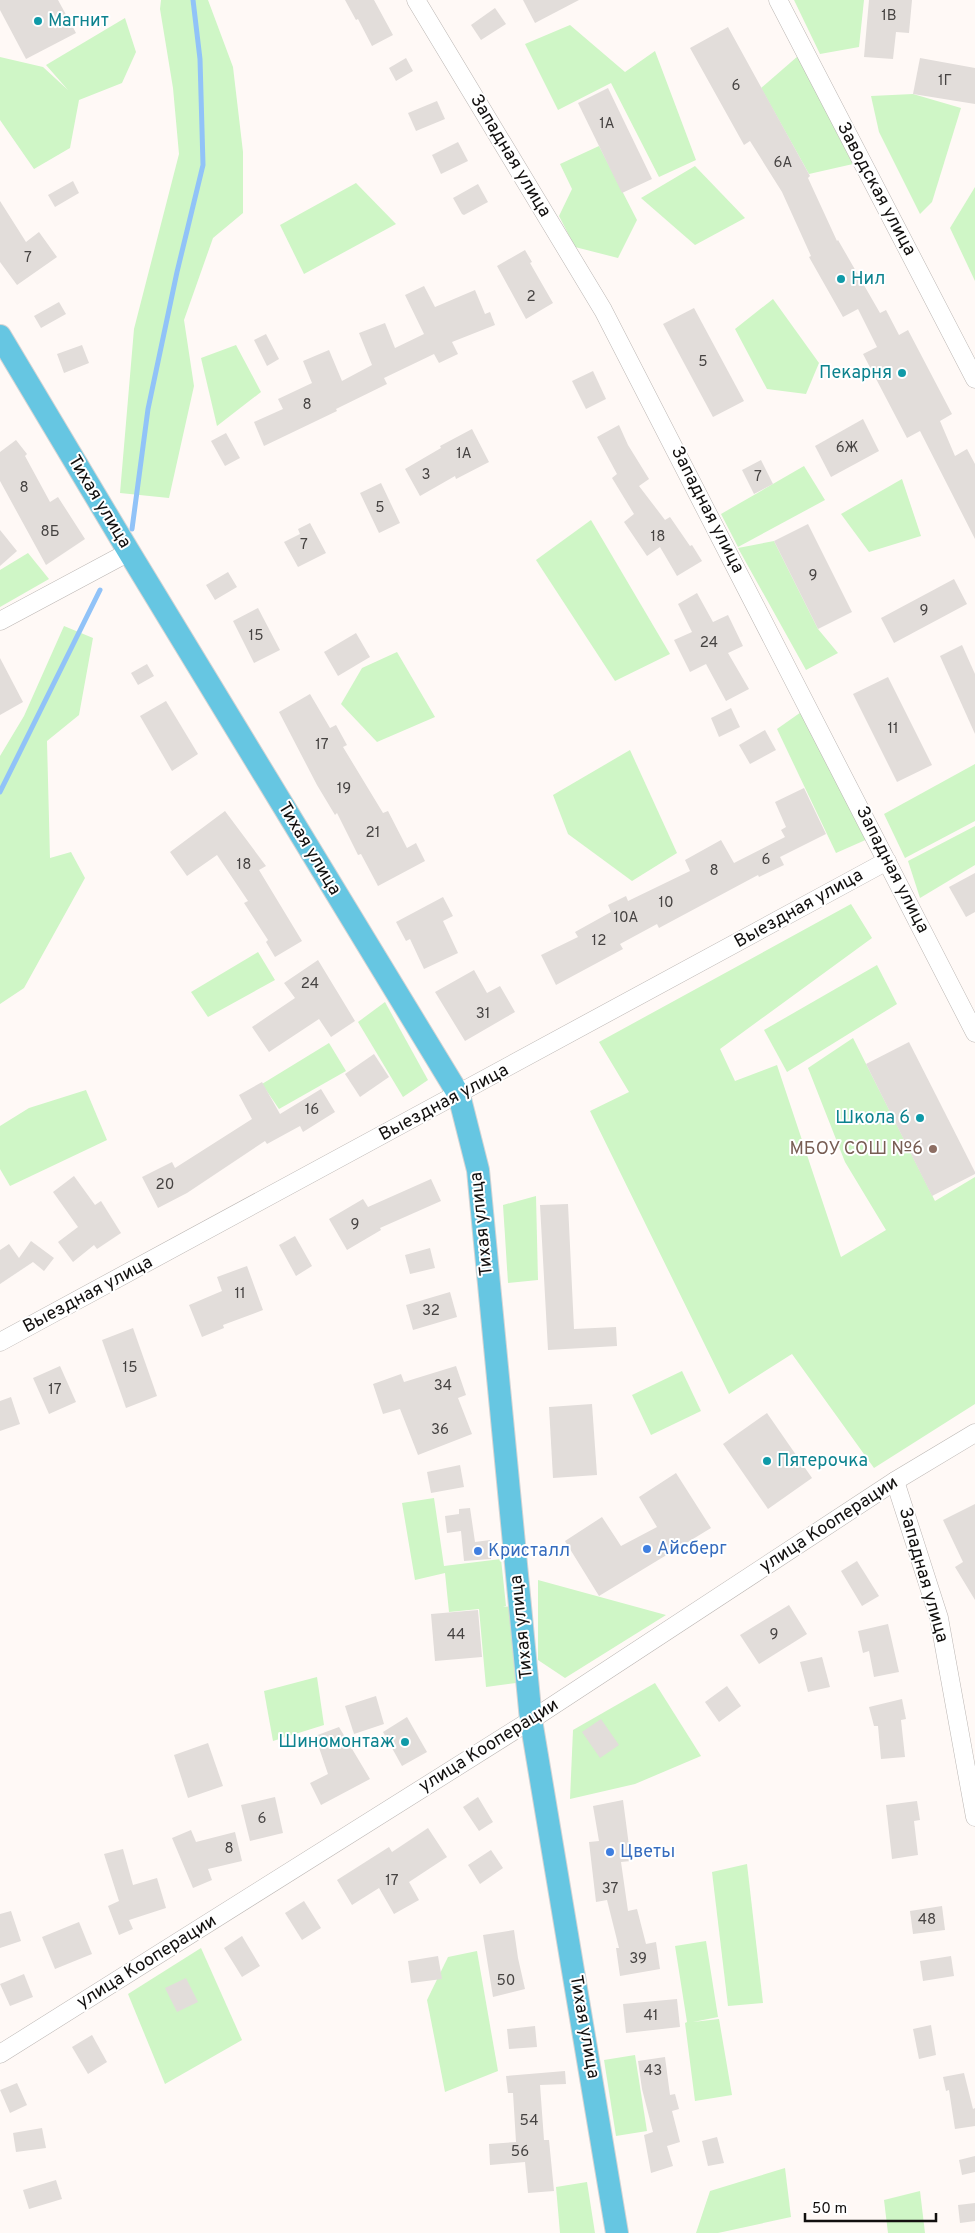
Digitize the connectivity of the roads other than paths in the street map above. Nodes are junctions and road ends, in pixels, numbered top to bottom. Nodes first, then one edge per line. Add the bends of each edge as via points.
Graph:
1 (416, 0) edge
2 (778, 0) edge
3 (0, 336) edge
4 (975, 379) edge
5 (129, 552) junction
6 (0, 621) edge
7 (887, 861) junction
8 (975, 1033) edge
9 (459, 1095) junction
10 (0, 1342) edge
11 (975, 1433) edge
12 (895, 1481) junction
13 (532, 1720) junction
14 (975, 1817) edge
15 (0, 2054) edge
16 (617, 2233) edge

1 - 7 street, Западная улица via 603,310
2 - 4 street, Заводская улица
3 - 5 main road, Тихая улица
5 - 6 street
5 - 9 main road, Тихая улица
7 - 8 street, Западная улица
7 - 9 street, Выездная улица
9 - 10 street, Выездная улица
9 - 13 main road, Тихая улица via 478,1170
11 - 12 street, улица Кооперации
12 - 13 street, улица Кооперации
12 - 14 street, Западная улица via 939,1618
13 - 15 street, улица Кооперации
13 - 16 main road, Тихая улица

